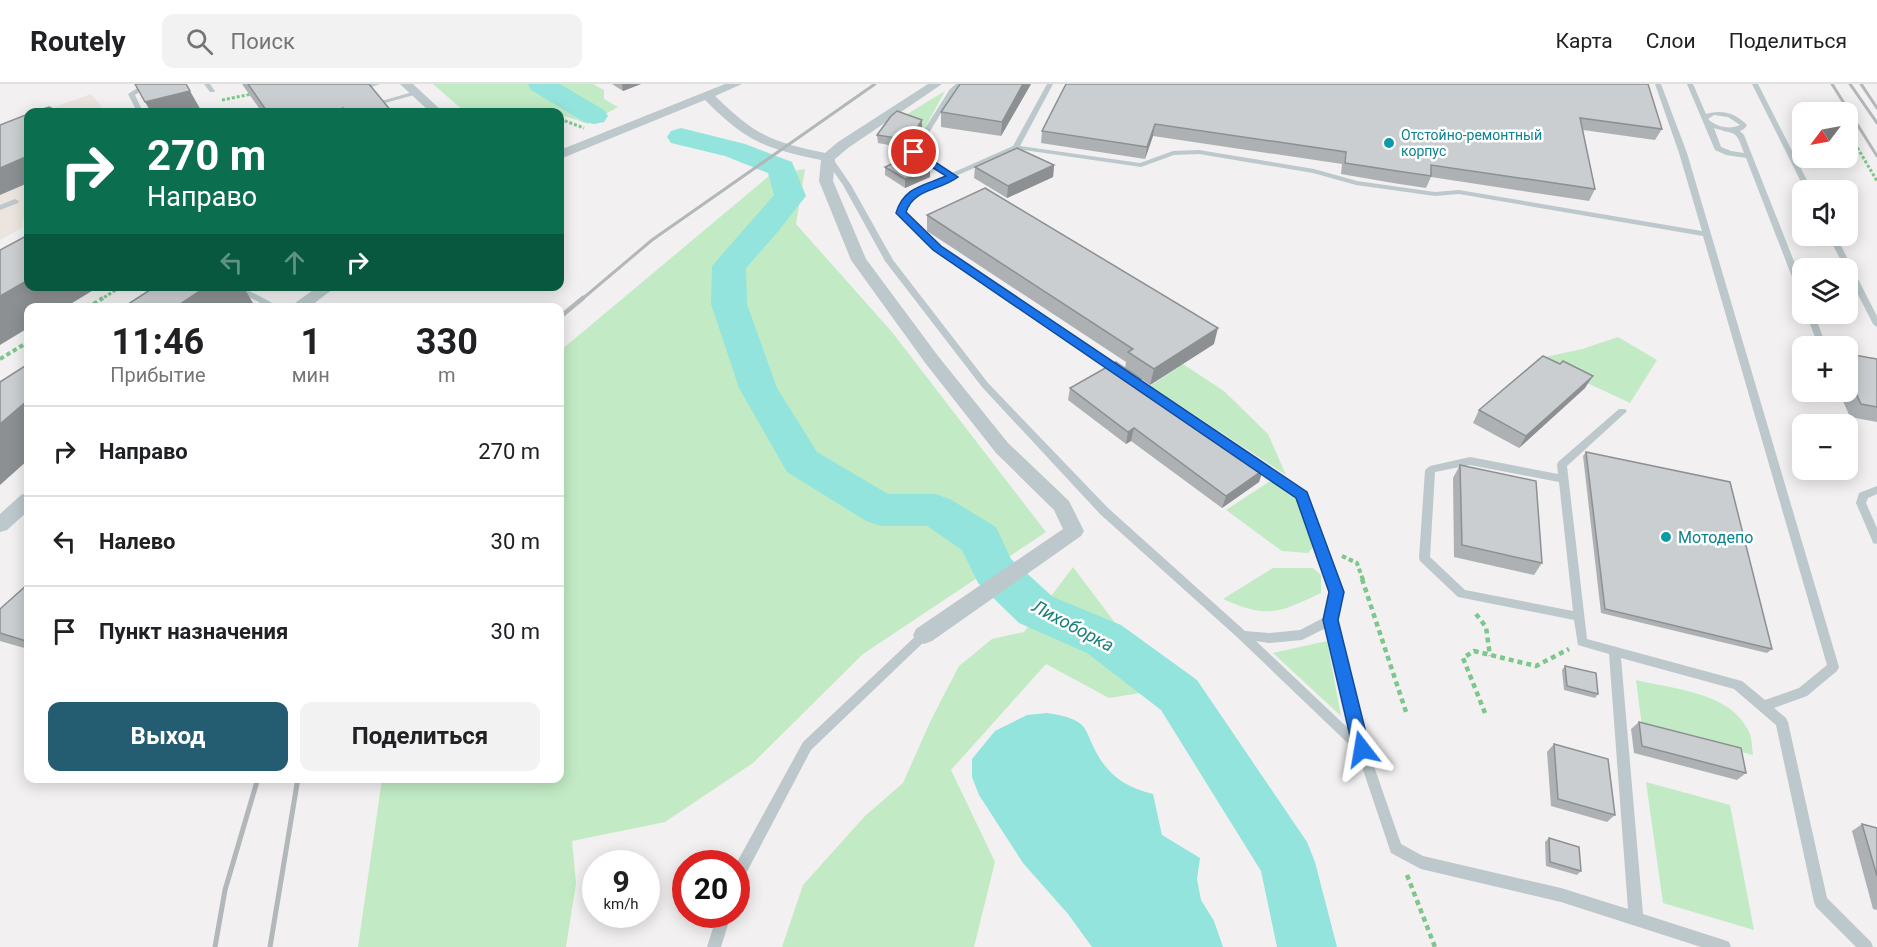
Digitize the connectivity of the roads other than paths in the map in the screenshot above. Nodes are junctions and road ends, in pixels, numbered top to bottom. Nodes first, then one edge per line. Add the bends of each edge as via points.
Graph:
1 (149, 84) edge
2 (207, 84) edge
3 (377, 84) edge
4 (406, 84) edge
5 (736, 84) edge
6 (936, 84) edge
7 (961, 84) edge
8 (1050, 84) edge
9 (1659, 84) edge
10 (1690, 84) edge
11 (1755, 84) edge
12 (354, 90) edge
13 (212, 91) road end
14 (416, 93) junction
15 (708, 96) junction
16 (138, 108) edge
17 (361, 108) edge
18 (433, 108) edge
19 (1705, 120) junction
20 (1735, 130) junction
21 (1016, 147) junction
22 (564, 152) edge
23 (1749, 156) junction
24 (828, 158) junction
25 (953, 177) junction
26 (1804, 180) edge
27 (15, 201) dead end
28 (0, 208) edge
29 (1707, 234) junction
30 (1837, 246) edge
31 (1792, 267) edge
32 (242, 291) edge
33 (322, 291) edge
34 (268, 303) edge
35 (304, 303) edge
36 (1877, 324) edge
37 (1130, 379) edge
38 (1622, 411) dead end
39 (1188, 418) edge
40 (1563, 479) junction
41 (1877, 490) edge
42 (24, 504) edge
43 (0, 525) edge
44 (1877, 540) edge
45 (1580, 617) junction
46 (1330, 620) junction
47 (924, 634) joint
48 (1242, 635) junction
49 (1615, 651) junction
50 (1763, 706) junction
51 (1362, 749) junction
52 (750, 852) edge
53 (1636, 919) junction
54 (720, 928) edge
55 (714, 947) edge
56 (1724, 947) edge
57 (1866, 947) edge

1 - 16 lane via 131,94
2 - 13 lane
3 - 12 lane
4 - 14 street
5 - 15 street
6 - 24 street
7 - 25 lane via 953,89 914,152
8 - 21 lane
9 - 29 lane
10 - 19 lane
11 - 26 lane
14 - 17 lane
14 - 18 street
15 - 22 street
15 - 24 street via 735,123 759,138
19 - 20 lane via 1719,128
19 - 20 lane via 1712,114 1729,116 1744,125
19 - 23 lane via 1718,148
20 - 23 lane
21 - 25 lane
21 - 29 lane via 1141,165 1173,153 1199,152 1314,171 1356,183 1435,194 1459,192
23 - 31 lane
24 - 47 street via 826,181 859,260 1002,448 1062,506 1074,531
24 - 48 lane via 889,261 985,385 1104,511
25 - 37 lane via 905,200 901,213 910,224 937,248
27 - 28 lane
29 - 50 lane via 1833,667 1803,692
30 - 36 lane
32 - 34 lane
33 - 35 street
38 - 40 lane via 1562,465
39 - 46 lane via 1302,495 1337,592
40 - 45 lane
40 - 45 lane via 1470,461 1430,470 1424,558 1462,594
41 - 44 lane via 1863,496 1861,503
42 - 43 street
45 - 49 lane via 1582,642
46 - 48 lane via 1302,635
46 - 51 lane
47 - 52 lane via 807,746
48 - 51 lane
49 - 50 lane via 1738,685
49 - 53 lane
50 - 57 lane via 1782,722 1821,902
51 - 53 lane via 1396,848 1421,862 1561,894
53 - 56 lane
54 - 55 lane

